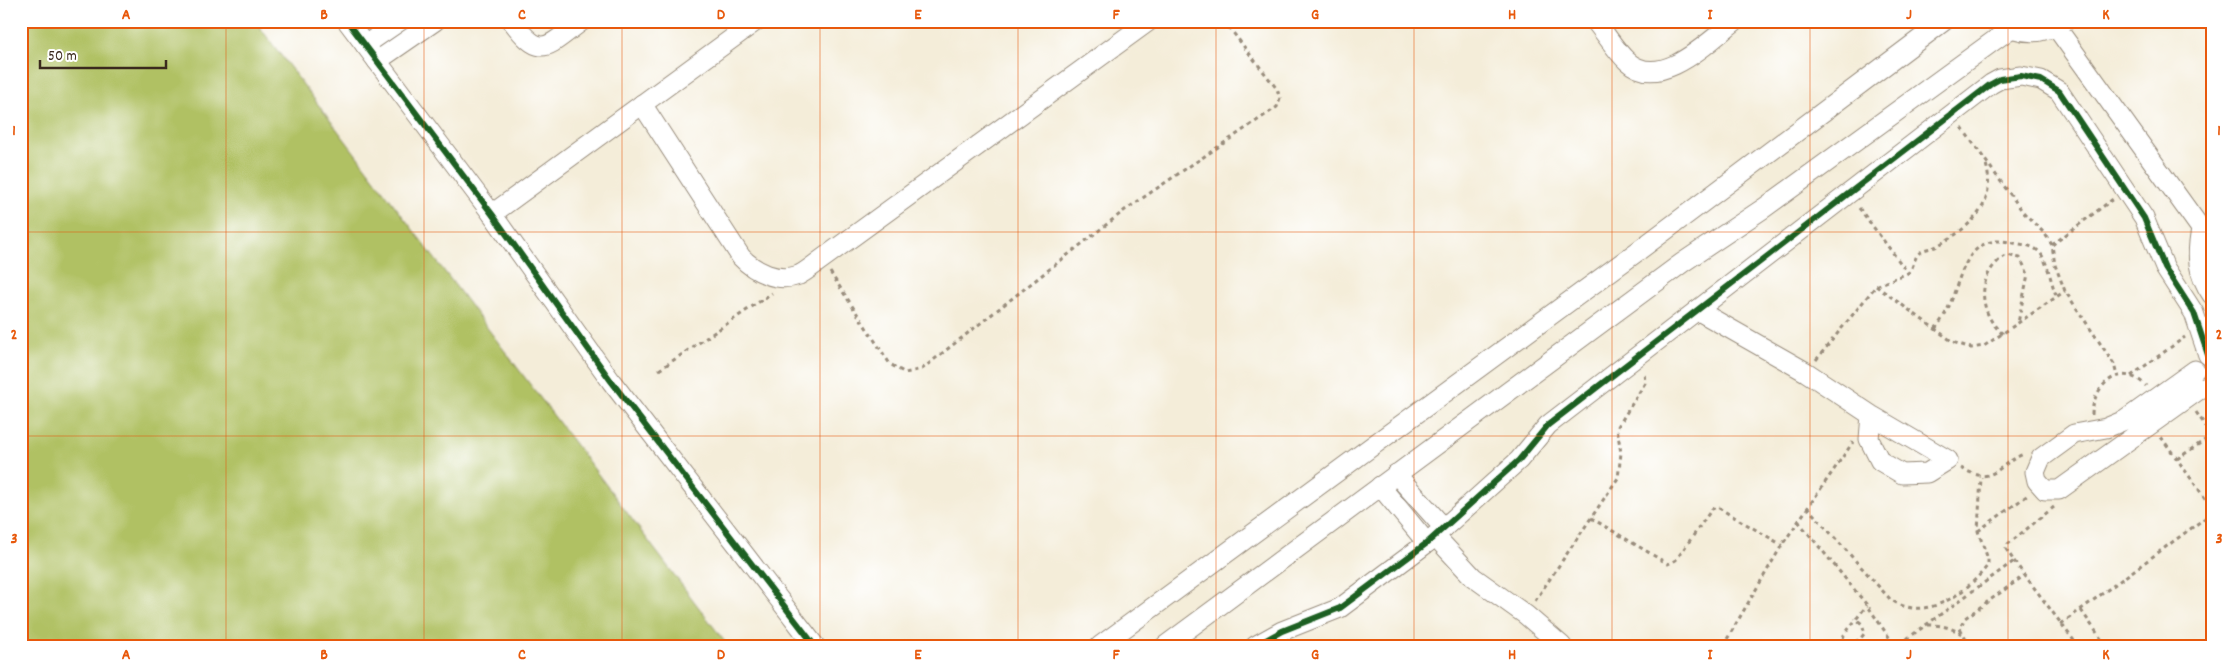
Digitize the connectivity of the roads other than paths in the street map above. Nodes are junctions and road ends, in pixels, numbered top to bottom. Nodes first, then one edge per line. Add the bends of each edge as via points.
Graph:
1 (347, 21) edge
2 (400, 21) edge
3 (435, 21) edge
4 (512, 21) edge
5 (582, 21) edge
6 (756, 21) edge
7 (1149, 21) edge
8 (1596, 21) edge
9 (1735, 21) edge
10 (1944, 21) edge
11 (2060, 24) edge
12 (2003, 25) edge
13 (365, 45) junction
14 (377, 61) junction
15 (642, 104) junction
16 (492, 214) junction
17 (2206, 237) edge
18 (2212, 295) edge
19 (1697, 310) junction
20 (2210, 355) edge
21 (2194, 370) junction
22 (2207, 388) edge
23 (1872, 415) junction
24 (2096, 430) junction
25 (2110, 454) junction
26 (1396, 474) junction
27 (1380, 486) junction
28 (1435, 536) junction
29 (814, 646) edge
30 (1100, 646) edge
31 (1165, 646) edge
32 (1255, 646) edge
33 (1562, 646) edge

1 - 13 street
2 - 13 street
3 - 14 street
4 - 5 street via 527,42 542,46 550,44
6 - 15 street
7 - 15 street via 822,259 790,277 763,274 748,264 716,221
8 - 9 street via 1628,62 1652,71 1677,65
10 - 30 street via 1622,263
11 - 12 street via 2041,32 2025,33
11 - 17 street
12 - 26 street via 1764,208 1682,263
13 - 14 street
14 - 16 street
15 - 16 street
16 - 29 street via 611,381
17 - 18 street via 2197,249 2198,268
19 - 20 street via 1991,84 2000,79 2021,76 2041,80 2059,91 2144,218 2165,268 2200,327
19 - 23 street via 1806,372
19 - 28 street via 1548,425 1519,460
20 - 21 street via 2197,363
21 - 22 street via 2196,380
21 - 24 street via 2125,420
22 - 25 street
23 - 23 street via 1948,460 1927,473 1902,474 1888,466 1880,461 1869,439
24 - 25 street
24 - 25 street via 2074,434 2041,458 2035,472 2040,486 2053,492
26 - 27 street
26 - 28 street
27 - 28 street
27 - 31 street
28 - 32 street via 1340,608 1282,631
28 - 33 street via 1465,570

